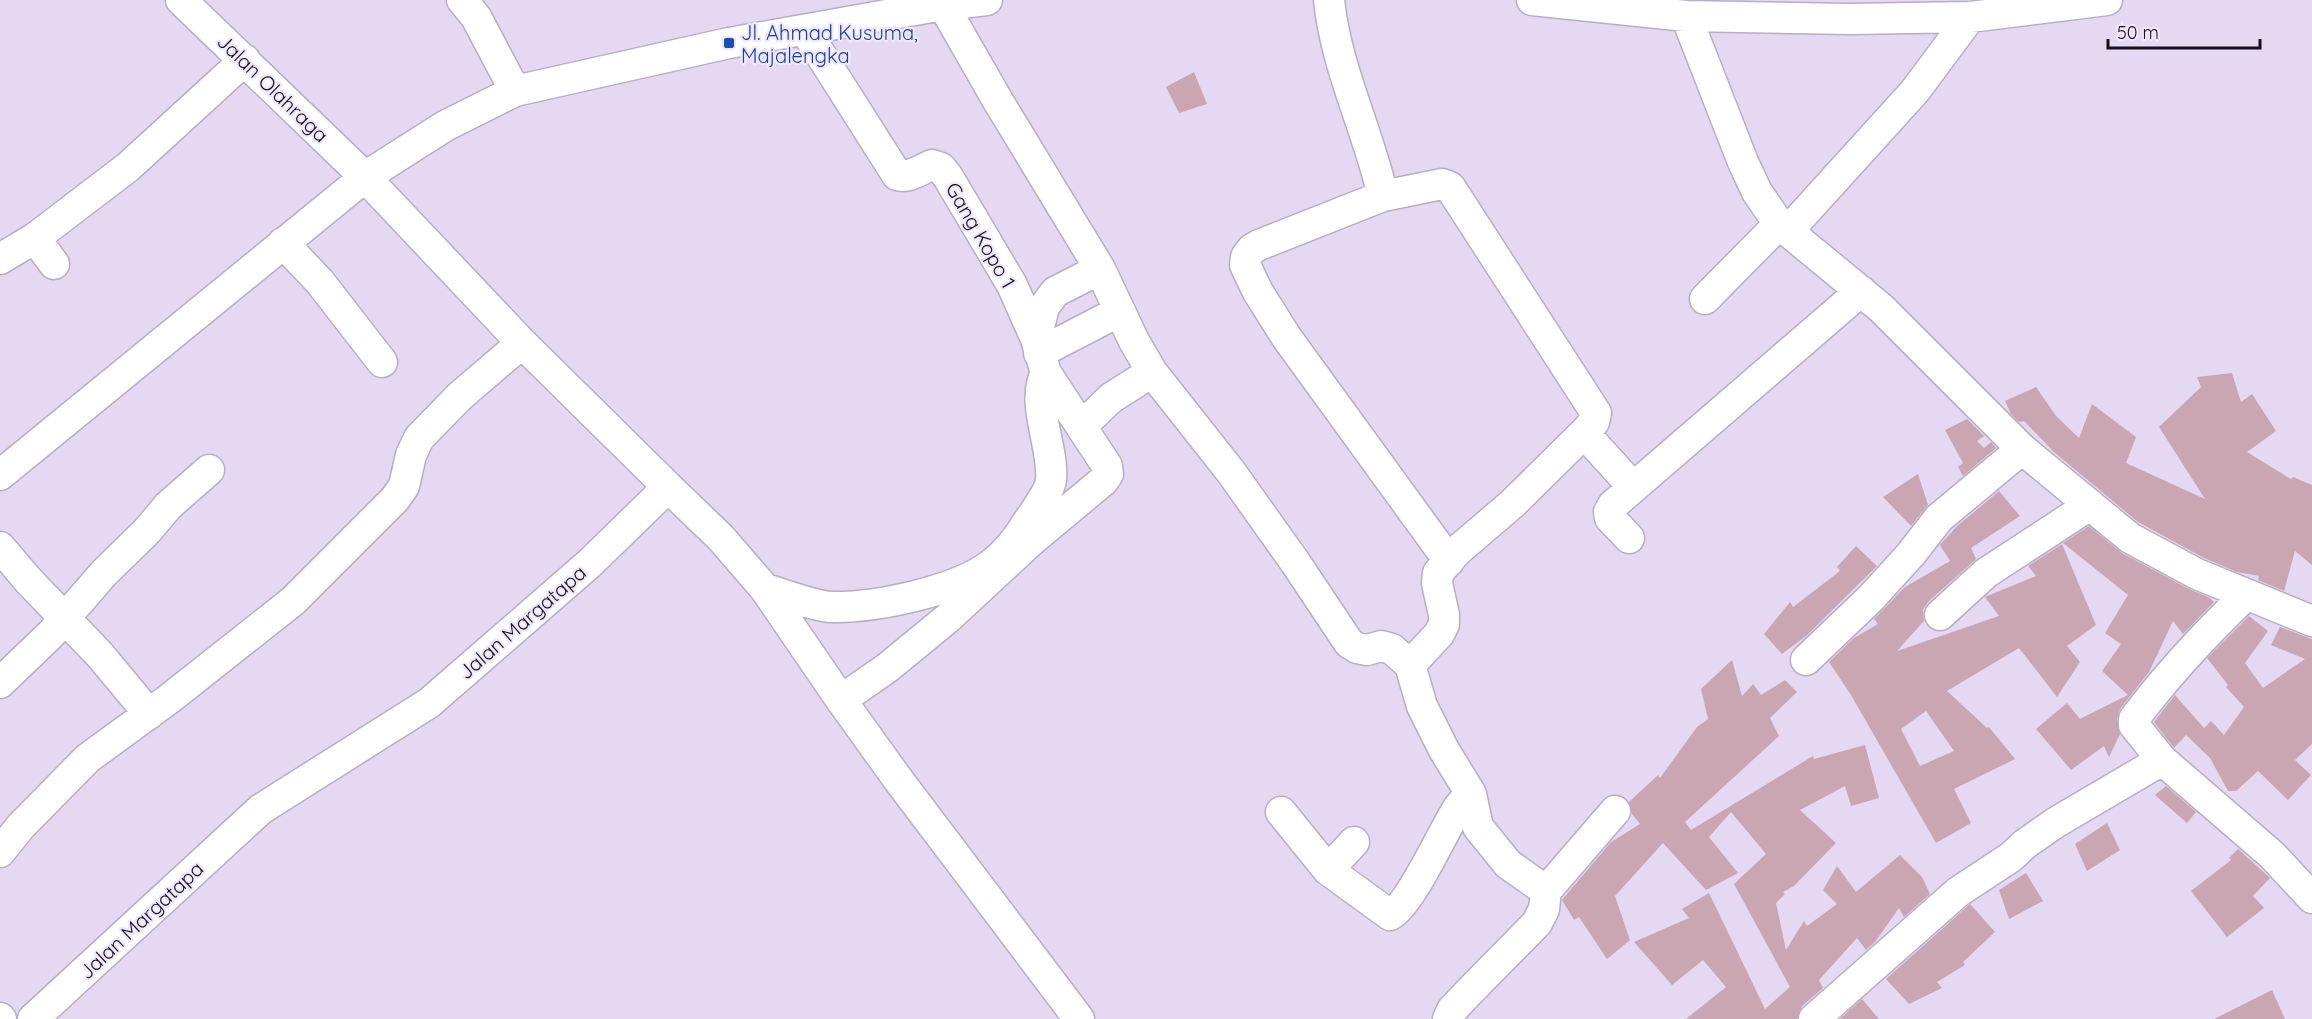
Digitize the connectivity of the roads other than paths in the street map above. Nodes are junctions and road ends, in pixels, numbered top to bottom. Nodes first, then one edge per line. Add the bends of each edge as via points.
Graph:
1 (181, 0) edge
2 (462, 0) edge
3 (987, 0) edge
4 (1329, 0) edge
5 (1532, 0) edge
6 (2107, 0) edge
7 (943, 5) junction
8 (1686, 16) junction
9 (1970, 17) junction
10 (805, 30) junction
11 (245, 60) junction
12 (515, 91) junction
13 (365, 177) junction
14 (1383, 196) junction
15 (1783, 228) junction
16 (35, 238) junction
17 (283, 243) junction
18 (0, 259) edge
19 (54, 264) dead end
20 (1100, 269) junction
21 (1861, 291) junction
22 (1705, 299) dead end
23 (1120, 311) junction
24 (522, 343) junction
25 (1040, 355) junction
26 (382, 362) dead end
27 (1152, 372) junction
28 (1082, 426) junction
29 (1584, 433) junction
30 (2022, 449) junction
31 (5, 462) edge
32 (209, 470) dead end
33 (1052, 481) junction
34 (668, 487) junction
35 (1633, 487) junction
36 (2090, 505) junction
37 (1070, 508) junction
38 (1629, 538) dead end
39 (0, 547) edge
40 (1449, 561) junction
41 (765, 589) junction
42 (2246, 595) junction
43 (1940, 615) dead end
44 (65, 618) junction
45 (2312, 621) edge
46 (1806, 660) dead end
47 (1410, 665) junction
48 (0, 683) edge
49 (841, 700) junction
50 (149, 714) junction
51 (2162, 760) junction
52 (1470, 794) junction
53 (1616, 811) dead end
54 (1281, 812) dead end
55 (1354, 842) dead end
56 (0, 852) edge
57 (1328, 870) junction
58 (1546, 891) junction
59 (2312, 898) edge
60 (35, 1019) edge
61 (1079, 1019) edge
62 (1448, 1019) edge
63 (1814, 1019) edge

1 - 11 street, Jalan Olahraga
2 - 12 street via 476,17
3 - 7 street
4 - 14 street via 1346,78
5 - 8 street
6 - 9 street
7 - 10 street
7 - 20 street
8 - 9 street
8 - 15 street via 1743,162 1757,192
9 - 15 street via 1915,91
10 - 12 street
10 - 25 street, Gang Kopo 1 via 897,175 910,175 932,165 948,177 1012,285
11 - 13 street, Jalan Olahraga
11 - 16 street via 128,166
12 - 13 street via 445,126
13 - 17 street
13 - 24 street
14 - 29 street via 1442,184 1450,187 1594,407 1594,422
14 - 40 street via 1258,245 1246,257 1245,265 1287,338
15 - 21 street
15 - 22 street
16 - 18 street
16 - 19 street
17 - 26 street via 320,282
17 - 31 street
20 - 23 street
20 - 25 street via 1055,292 1044,307
21 - 30 street
21 - 35 street
23 - 25 street
23 - 27 street
24 - 34 street
24 - 50 street via 460,396 419,438 404,486 395,499 293,601
25 - 28 street
25 - 33 street via 1040,396
27 - 28 street via 1112,398
27 - 47 street via 1231,472 1349,643 1367,650 1381,646
28 - 37 street via 1108,474
29 - 35 street
29 - 40 street
30 - 36 street
30 - 46 street via 1939,518 1871,598
32 - 44 street via 168,506
33 - 37 street
33 - 41 street via 1017,539 991,565 963,580 876,604 829,607
34 - 41 street via 721,538
34 - 60 street, Jalan Margatapa via 590,564 429,703 261,809
35 - 38 street via 1609,512 1614,524
36 - 42 street via 2152,552
36 - 43 street via 1986,573
37 - 49 street via 948,618
39 - 44 street
40 - 47 street via 1438,573 1437,583 1444,624
41 - 49 street
42 - 45 street
42 - 51 street via 2198,641 2134,719 2137,732
44 - 48 street
44 - 50 street
47 - 52 street via 1422,706
49 - 61 street
50 - 56 street via 88,758
51 - 59 street via 2272,855
51 - 63 street via 2055,823 1958,892
52 - 57 street via 1394,914 1386,914
52 - 58 street via 1478,827 1508,864
53 - 58 street
54 - 57 street
55 - 57 street
58 - 62 street via 1537,923 1452,1010

